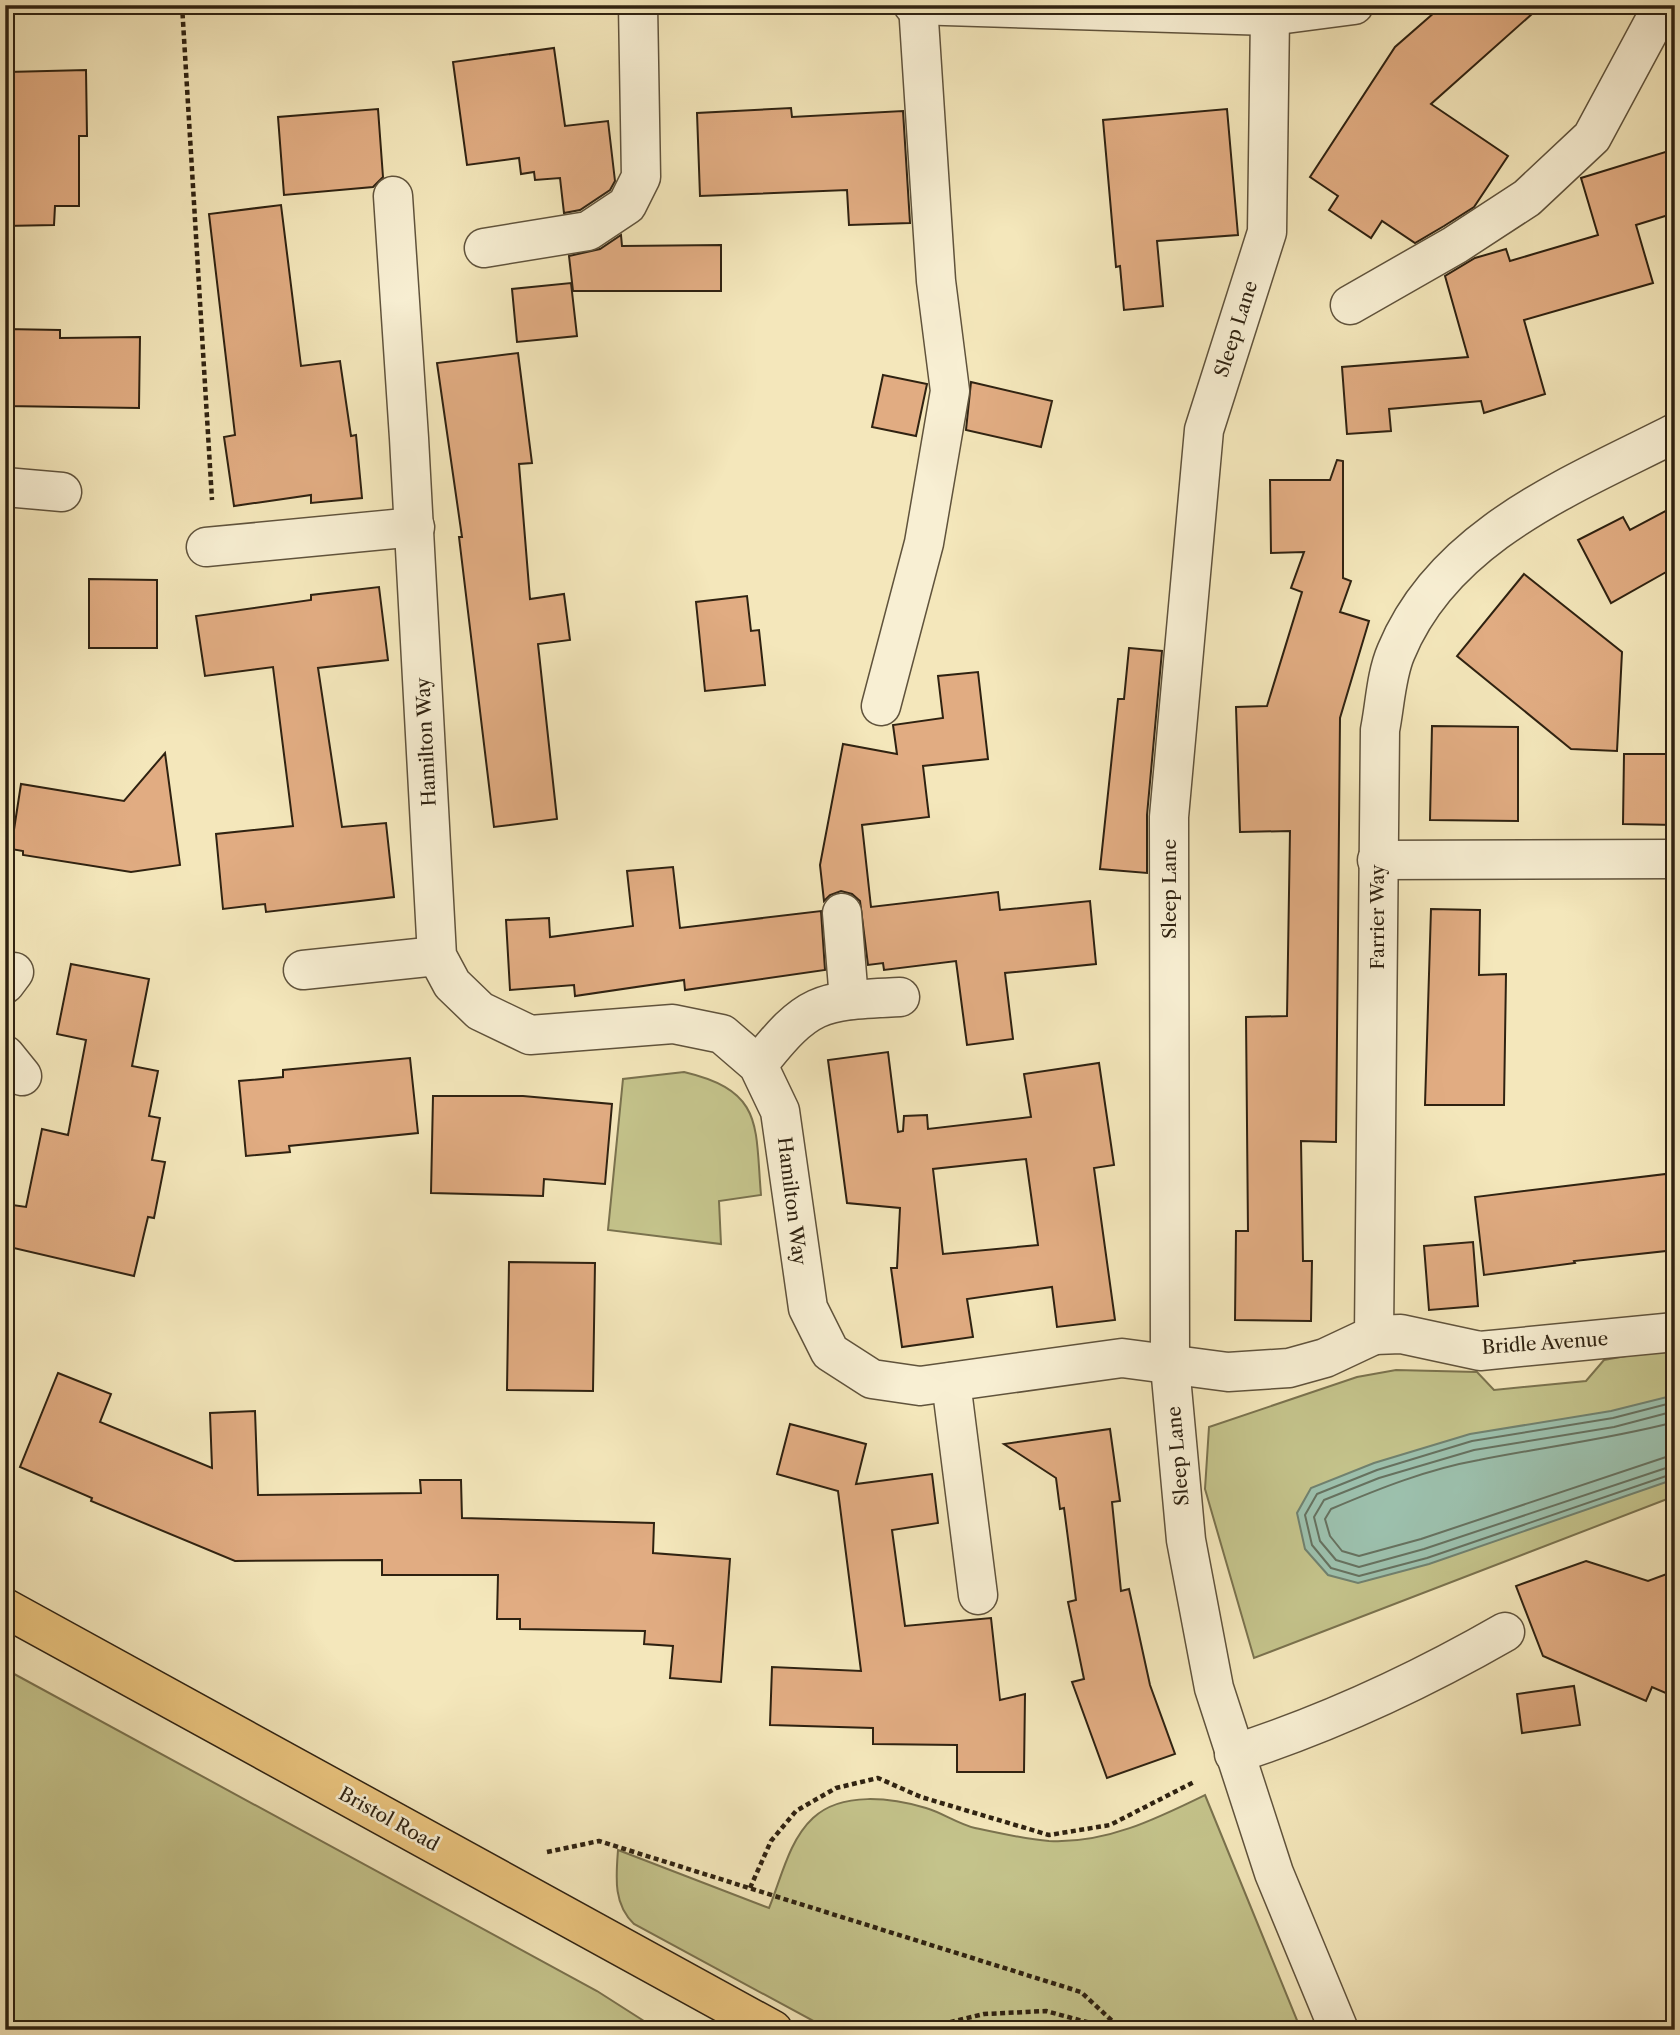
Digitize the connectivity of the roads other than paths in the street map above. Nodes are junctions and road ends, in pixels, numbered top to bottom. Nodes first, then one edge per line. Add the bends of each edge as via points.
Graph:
1 (638, 5) edge
2 (913, 5) edge
3 (918, 5) edge
4 (1354, 5) edge
5 (1663, 5) edge
6 (1270, 16) junction
7 (393, 197) dead end
8 (484, 248) dead end
9 (1350, 305) dead end
10 (1675, 433) edge
11 (5, 487) edge
12 (62, 492) dead end
13 (415, 527) junction
14 (212, 546) road end
15 (881, 706) dead end
16 (1675, 859) edge
17 (1377, 860) junction
18 (842, 913) dead end
19 (437, 956) junction
20 (303, 970) dead end
21 (900, 997) dead end
22 (849, 1000) junction
23 (758, 1065) junction
24 (1675, 1332) edge
25 (1374, 1335) junction
26 (1170, 1366) junction
27 (951, 1382) junction
28 (978, 1595) dead end
29 (5, 1608) edge
30 (1505, 1632) dead end
31 (1237, 1760) junction
32 (773, 2030) edge
33 (1339, 2030) edge

1 - 8 street via 641,177 627,205 588,231
2 - 3 street
3 - 6 street
3 - 15 street via 936,281 950,391 924,543
4 - 6 street
5 - 9 street via 1592,136 1527,198
6 - 26 street, Sleep Lane via 1267,232 1204,430 1169,817
7 - 13 street, Hamilton Way
10 - 17 street, Farrier Way via 1518,515 1479,542 1423,602 1395,653 1380,730
11 - 12 street
13 - 14 street
13 - 19 street, Hamilton Way
16 - 17 street
17 - 25 street, Farrier Way
18 - 22 street
19 - 20 street
19 - 23 street, Hamilton Way via 452,984 480,1011 530,1035 673,1024 722,1034
21 - 22 street
22 - 23 street via 809,1011
23 - 27 street, Hamilton Way via 780,1111 808,1308 830,1352 872,1379 920,1386
24 - 25 street, Bridle Avenue via 1480,1351 1401,1334
25 - 26 street via 1325,1358 1289,1368 1228,1372
26 - 27 street, Hamilton Way via 1122,1358
26 - 31 street, Sleep Lane via 1186,1540 1214,1689
27 - 28 street
29 - 32 highway, Bristol Road
30 - 31 street via 1373,1702
31 - 33 street, Sleep Lane via 1274,1873

